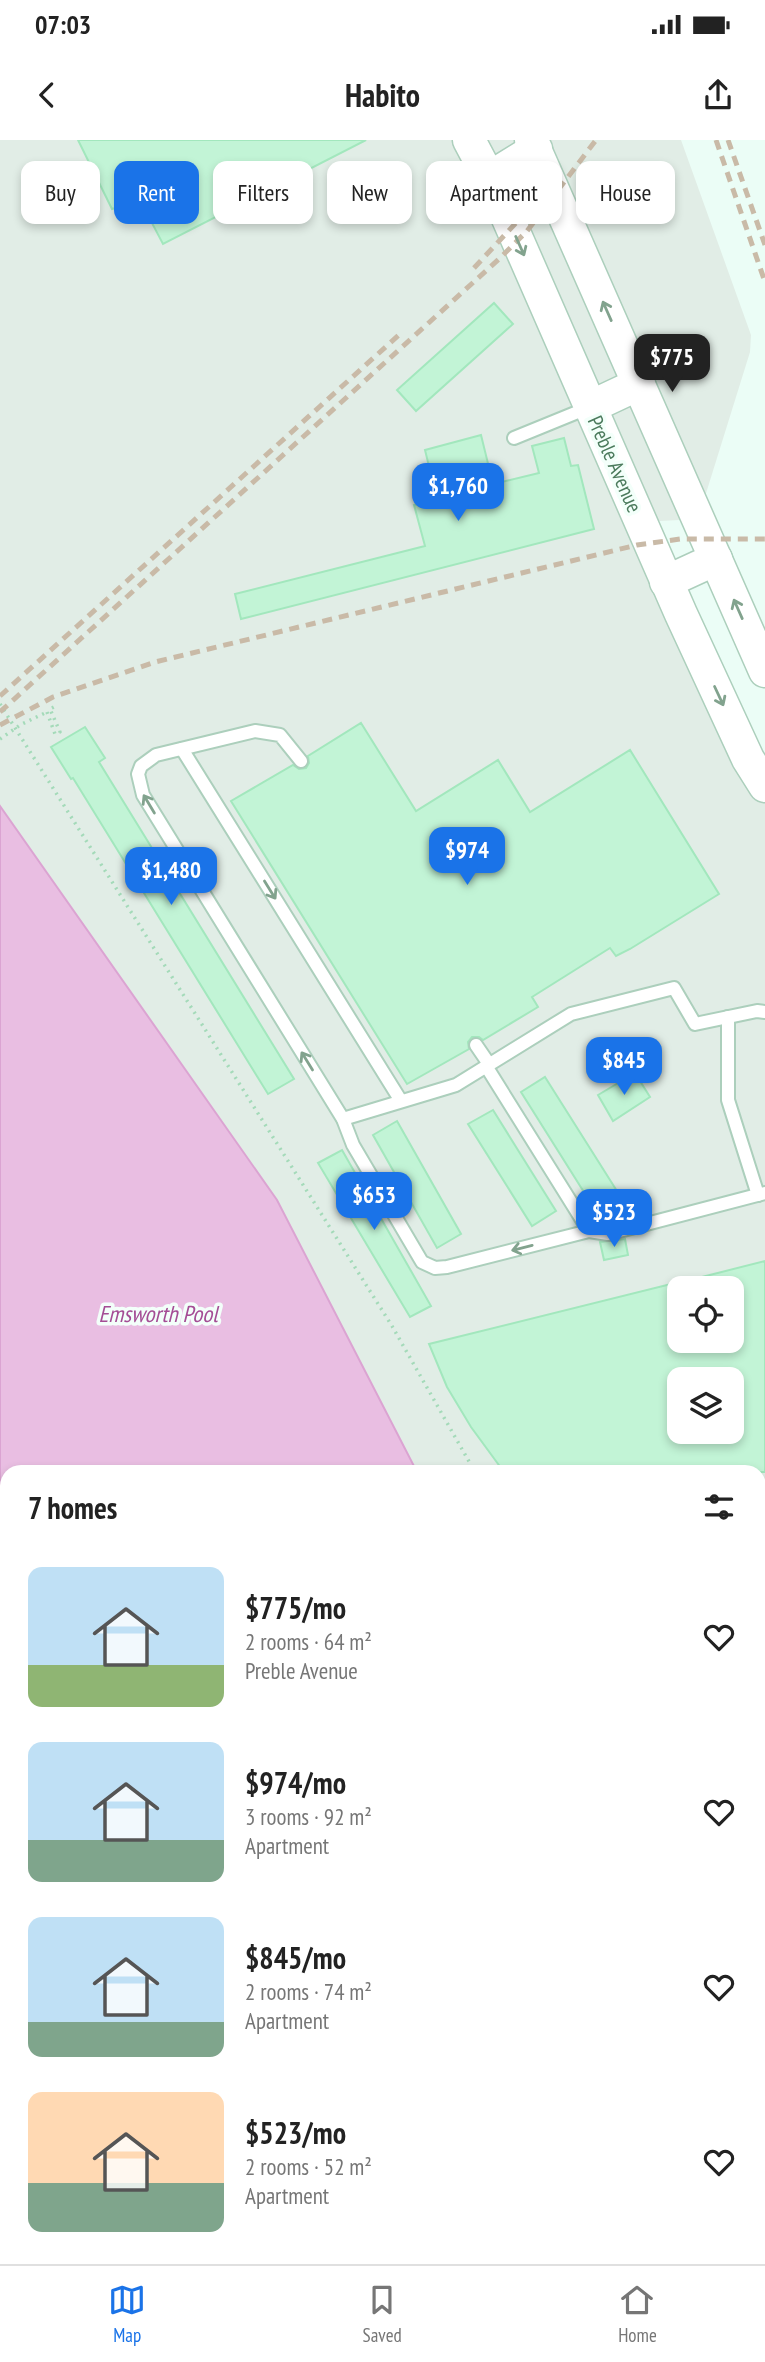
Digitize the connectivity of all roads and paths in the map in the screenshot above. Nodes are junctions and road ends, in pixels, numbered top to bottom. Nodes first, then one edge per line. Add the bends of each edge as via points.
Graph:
1 (470, 140) edge
2 (538, 143) edge
3 (475, 161) edge
4 (512, 161) edge
5 (500, 224) edge
6 (639, 384) junction
7 (590, 407) junction
8 (514, 438) dead end
9 (716, 559) junction
10 (666, 582) junction
11 (765, 671) edge
12 (0, 704) edge
13 (58, 705) dead end
14 (0, 739) edge
15 (183, 749) junction
16 (300, 761) dead end
17 (765, 786) edge
18 (765, 1012) edge
19 (728, 1017) junction
20 (476, 1045) dead end
21 (488, 1065) junction
22 (401, 1101) junction
23 (343, 1119) junction
24 (762, 1194) edge
25 (589, 1231) junction
26 (471, 1465) edge

1 - 3 street, Preble Avenue
2 - 4 street
6 -> 2 street
5 -> 7 street, Preble Avenue
6 - 7 street
6 - 9 street
7 - 8 lane
7 - 10 street, Preble Avenue
9 - 10 street
11 -> 9 street
10 -> 17 street, Preble Avenue via 748,760
12 - 26 path via 392,1326
13 - 14 path, bridge via 50,709 60,732 55,734 47,712
15 - 16 lane via 264,730 286,740
15 -> 22 lane
23 -> 15 lane via 143,795 138,774 141,766 156,755
18 - 19 lane
19 - 21 lane via 695,1024 674,988 571,1014
19 - 24 lane via 728,1100
20 - 21 lane
21 - 22 lane via 456,1084
21 - 25 lane
22 - 23 lane
25 -> 23 lane via 447,1267 428,1267 353,1145
24 - 25 lane via 608,1234

